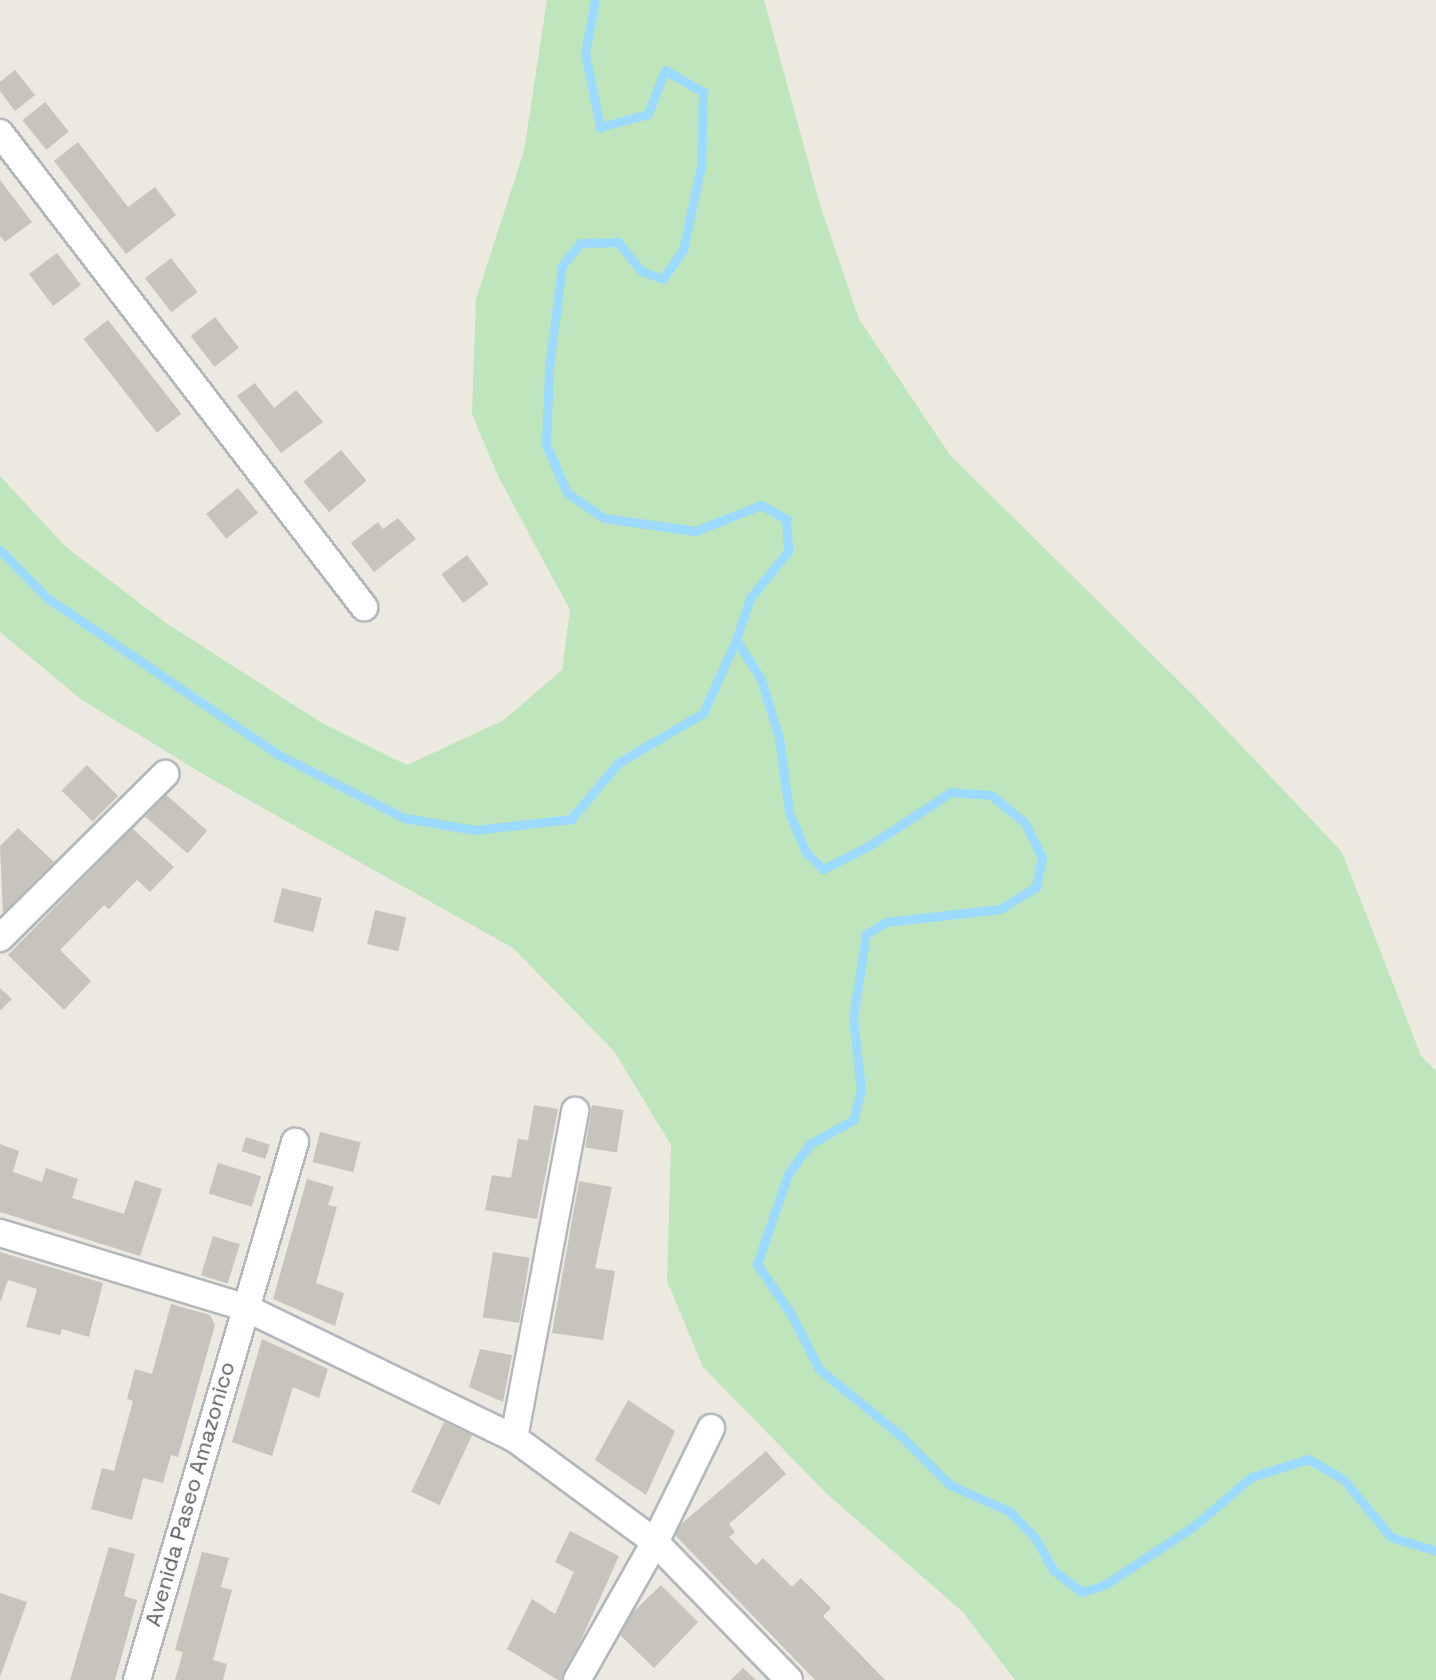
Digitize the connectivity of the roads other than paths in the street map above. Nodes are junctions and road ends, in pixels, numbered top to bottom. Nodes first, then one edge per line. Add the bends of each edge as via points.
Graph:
1 (0, 133) edge
2 (364, 607) dead end
3 (165, 774) dead end
4 (0, 938) edge
5 (574, 1111) dead end
6 (295, 1142) dead end
7 (0, 1233) edge
8 (244, 1307) junction
9 (711, 1428) dead end
10 (514, 1438) junction
11 (655, 1542) junction
12 (136, 1680) edge
13 (577, 1680) edge
14 (789, 1680) edge

1 - 2 street
3 - 4 street
5 - 10 street
6 - 8 street, Avenida Paseo Amazonico
7 - 8 street
8 - 10 street
8 - 12 street, Avenida Paseo Amazonico
9 - 11 street
10 - 11 street
11 - 13 street
11 - 14 street

